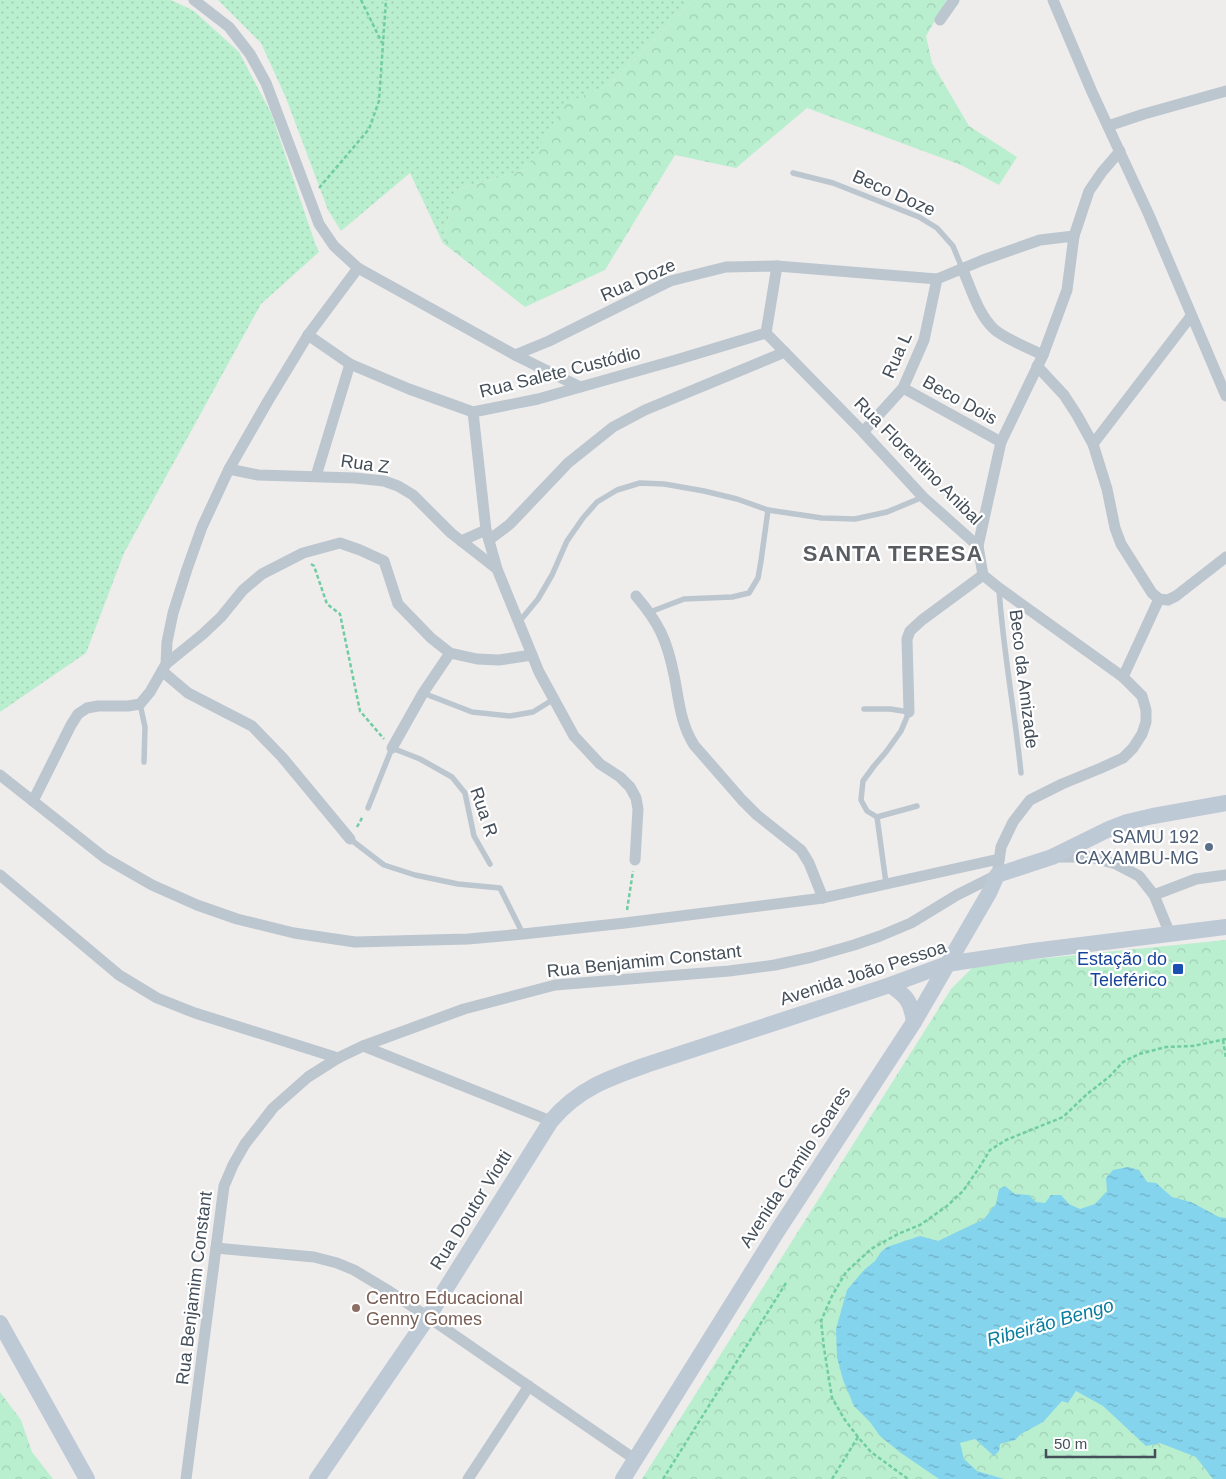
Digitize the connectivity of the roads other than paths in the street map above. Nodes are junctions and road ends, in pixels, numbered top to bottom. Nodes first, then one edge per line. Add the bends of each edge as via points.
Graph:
1 (194, 0) edge
2 (954, 0) edge
3 (1054, 0) edge
4 (940, 20) dead end
5 (1226, 91) edge
6 (1108, 126) junction
7 (1120, 152) junction
8 (792, 173) dead end
9 (1074, 236) junction
10 (777, 266) junction
11 (358, 268) junction
12 (962, 268) junction
13 (937, 279) junction
14 (1191, 316) junction
15 (766, 332) junction
16 (308, 335) junction
17 (785, 352) junction
18 (515, 355) junction
19 (1040, 361) junction
20 (350, 364) junction
21 (580, 387) junction
22 (903, 388) junction
23 (1226, 396) edge
24 (472, 412) junction
25 (863, 432) junction
26 (1001, 442) junction
27 (1093, 444) junction
28 (229, 469) junction
29 (316, 476) junction
30 (923, 497) junction
31 (768, 510) junction
32 (488, 535) junction
33 (461, 541) junction
34 (978, 546) junction
35 (1226, 556) edge
36 (496, 569) junction
37 (984, 575) junction
38 (999, 588) junction
39 (636, 596) dead end
40 (1159, 599) junction
41 (650, 612) junction
42 (519, 622) junction
43 (450, 652) junction
44 (532, 655) junction
45 (164, 668) junction
46 (1123, 677) junction
47 (423, 693) junction
48 (554, 698) junction
49 (140, 704) junction
50 (864, 709) dead end
51 (909, 712) junction
52 (392, 748) junction
53 (144, 762) dead end
54 (1021, 773) dead end
55 (0, 775) edge
56 (33, 801) junction
57 (1226, 803) edge
58 (917, 806) dead end
59 (368, 808) road end
60 (877, 817) junction
61 (350, 839) joint
62 (1052, 857) junction
63 (635, 860) road end
64 (490, 864) dead end
65 (998, 867) junction
66 (0, 875) edge
67 (1226, 875) edge
68 (886, 883) junction
69 (1154, 895) junction
70 (823, 898) junction
71 (1226, 927) edge
72 (523, 934) junction
73 (1170, 934) junction
74 (948, 964) junction
75 (890, 985) junction
76 (914, 1022) junction
77 (363, 1046) junction
78 (338, 1058) junction
79 (582, 1092) joint
80 (551, 1121) junction
81 (216, 1248) junction
82 (428, 1317) junction
83 (0, 1323) edge
84 (529, 1386) junction
85 (636, 1460) junction
86 (87, 1479) edge
87 (186, 1479) edge
88 (317, 1479) edge
89 (468, 1479) edge
90 (623, 1479) edge

1 - 11 street via 229,28 250,54 266,83 319,224 334,246
2 - 4 street
3 - 6 street
5 - 6 street
6 - 7 street
7 - 9 street via 1090,191
7 - 14 street
8 - 12 lane, Beco Doze via 833,183 919,217 937,228 952,246
9 - 12 street, Rua Doze via 1040,240
9 - 19 street via 1067,290
10 - 13 street, Rua Doze
10 - 15 street
10 - 18 street, Rua Doze via 726,267 670,281
11 - 16 street
11 - 18 street
12 - 13 street, Rua Doze
12 - 19 street via 989,324
13 - 22 street, Rua L via 924,340
14 - 23 street
14 - 27 street
15 - 17 street, Rua Florentino Anibal
15 - 21 street, Rua Salete Custódio
16 - 20 street, Rua Salete Custódio
16 - 28 street
17 - 25 street, Rua Florentino Anibal
17 - 32 street via 645,410 613,427 568,463 510,524
18 - 21 street
19 - 26 street
19 - 27 street
20 - 24 street, Rua Salete Custódio
20 - 29 street
21 - 24 street, Rua Salete Custódio
22 - 25 street, Rua L
22 - 26 street, Beco Dois
24 - 32 street
25 - 30 street, Rua Florentino Anibal
26 - 34 street
27 - 40 street via 1121,544
28 - 29 street, Rua Z via 281,477
28 - 45 street via 187,569 173,613
29 - 33 street, Rua Z via 384,481 398,486 413,495
30 - 31 lane via 887,512 855,519
30 - 34 street, Rua Florentino Anibal
31 - 41 lane via 758,578 749,593 684,599
31 - 42 lane via 736,499 664,484 640,483 617,490 597,502 583,518 567,541 538,599
32 - 33 street
32 - 36 street
33 - 36 street, Rua Z
34 - 37 street, Rua Florentino Anibal
35 - 40 street via 1176,596 1168,600
36 - 42 street
37 - 38 street
37 - 51 street via 910,632 907,639
38 - 46 street
38 - 54 lane, Beco da Amizade
39 - 41 street
40 - 46 street
41 - 70 street via 669,652 687,734 742,800 801,850
42 - 44 street
43 - 44 street via 477,659 499,660
43 - 45 street via 431,638 398,604 384,561 340,543 303,553 262,574 243,590 221,617
43 - 47 street
44 - 48 street
45 - 49 street
45 - 61 street via 188,693 252,726
46 - 65 street via 1142,696 1146,710 1142,734 1133,748 1123,758 1030,800 1013,822 1001,847
47 - 48 lane via 472,712 510,716 533,712
47 - 52 street
48 - 63 street via 574,736 600,764 630,786 636,798
49 - 53 lane via 145,727
49 - 56 street via 98,706 78,714
50 - 51 lane
51 - 60 lane via 901,731 863,781 861,800 866,811
52 - 59 lane
52 - 64 lane, Rua R via 452,776 465,793 474,836
55 - 56 street
56 - 72 street via 105,858 152,886 237,919 294,933 355,942
57 - 62 street via 1127,822
58 - 60 lane
60 - 68 lane
61 - 72 lane via 384,865 415,875 500,888
62 - 65 street
62 - 69 street via 1090,857 1116,864 1139,876
65 - 68 street
65 - 74 street, Avenida Camilo Soares via 989,893
65 - 77 street, Rua Benjamim Constant via 911,923 837,950 739,970 555,985 464,1009
66 - 78 street via 119,975 157,998 194,1013
67 - 69 street via 1196,879
68 - 70 street
69 - 73 street
70 - 72 street
71 - 73 street, Avenida João Pessoa
73 - 74 street, Avenida João Pessoa
74 - 75 street, Avenida João Pessoa
74 - 76 street, Avenida Camilo Soares
75 - 76 street via 908,999
75 - 79 street, Avenida João Pessoa via 648,1064
76 - 85 street, Avenida Camilo Soares via 778,1230
77 - 78 street, Rua Benjamim Constant
77 - 80 street
78 - 81 street, Rua Benjamim Constant via 308,1077 273,1108 245,1144 224,1186
79 - 80 street, Rua Doutor Viotti via 563,1106
80 - 82 street, Rua Doutor Viotti
81 - 82 street via 337,1263 354,1270
81 - 87 street, Rua Benjamim Constant
82 - 84 street
82 - 88 street, Rua Doutor Viotti
83 - 86 street
84 - 85 street
84 - 89 street
85 - 90 street, Avenida Camilo Soares

